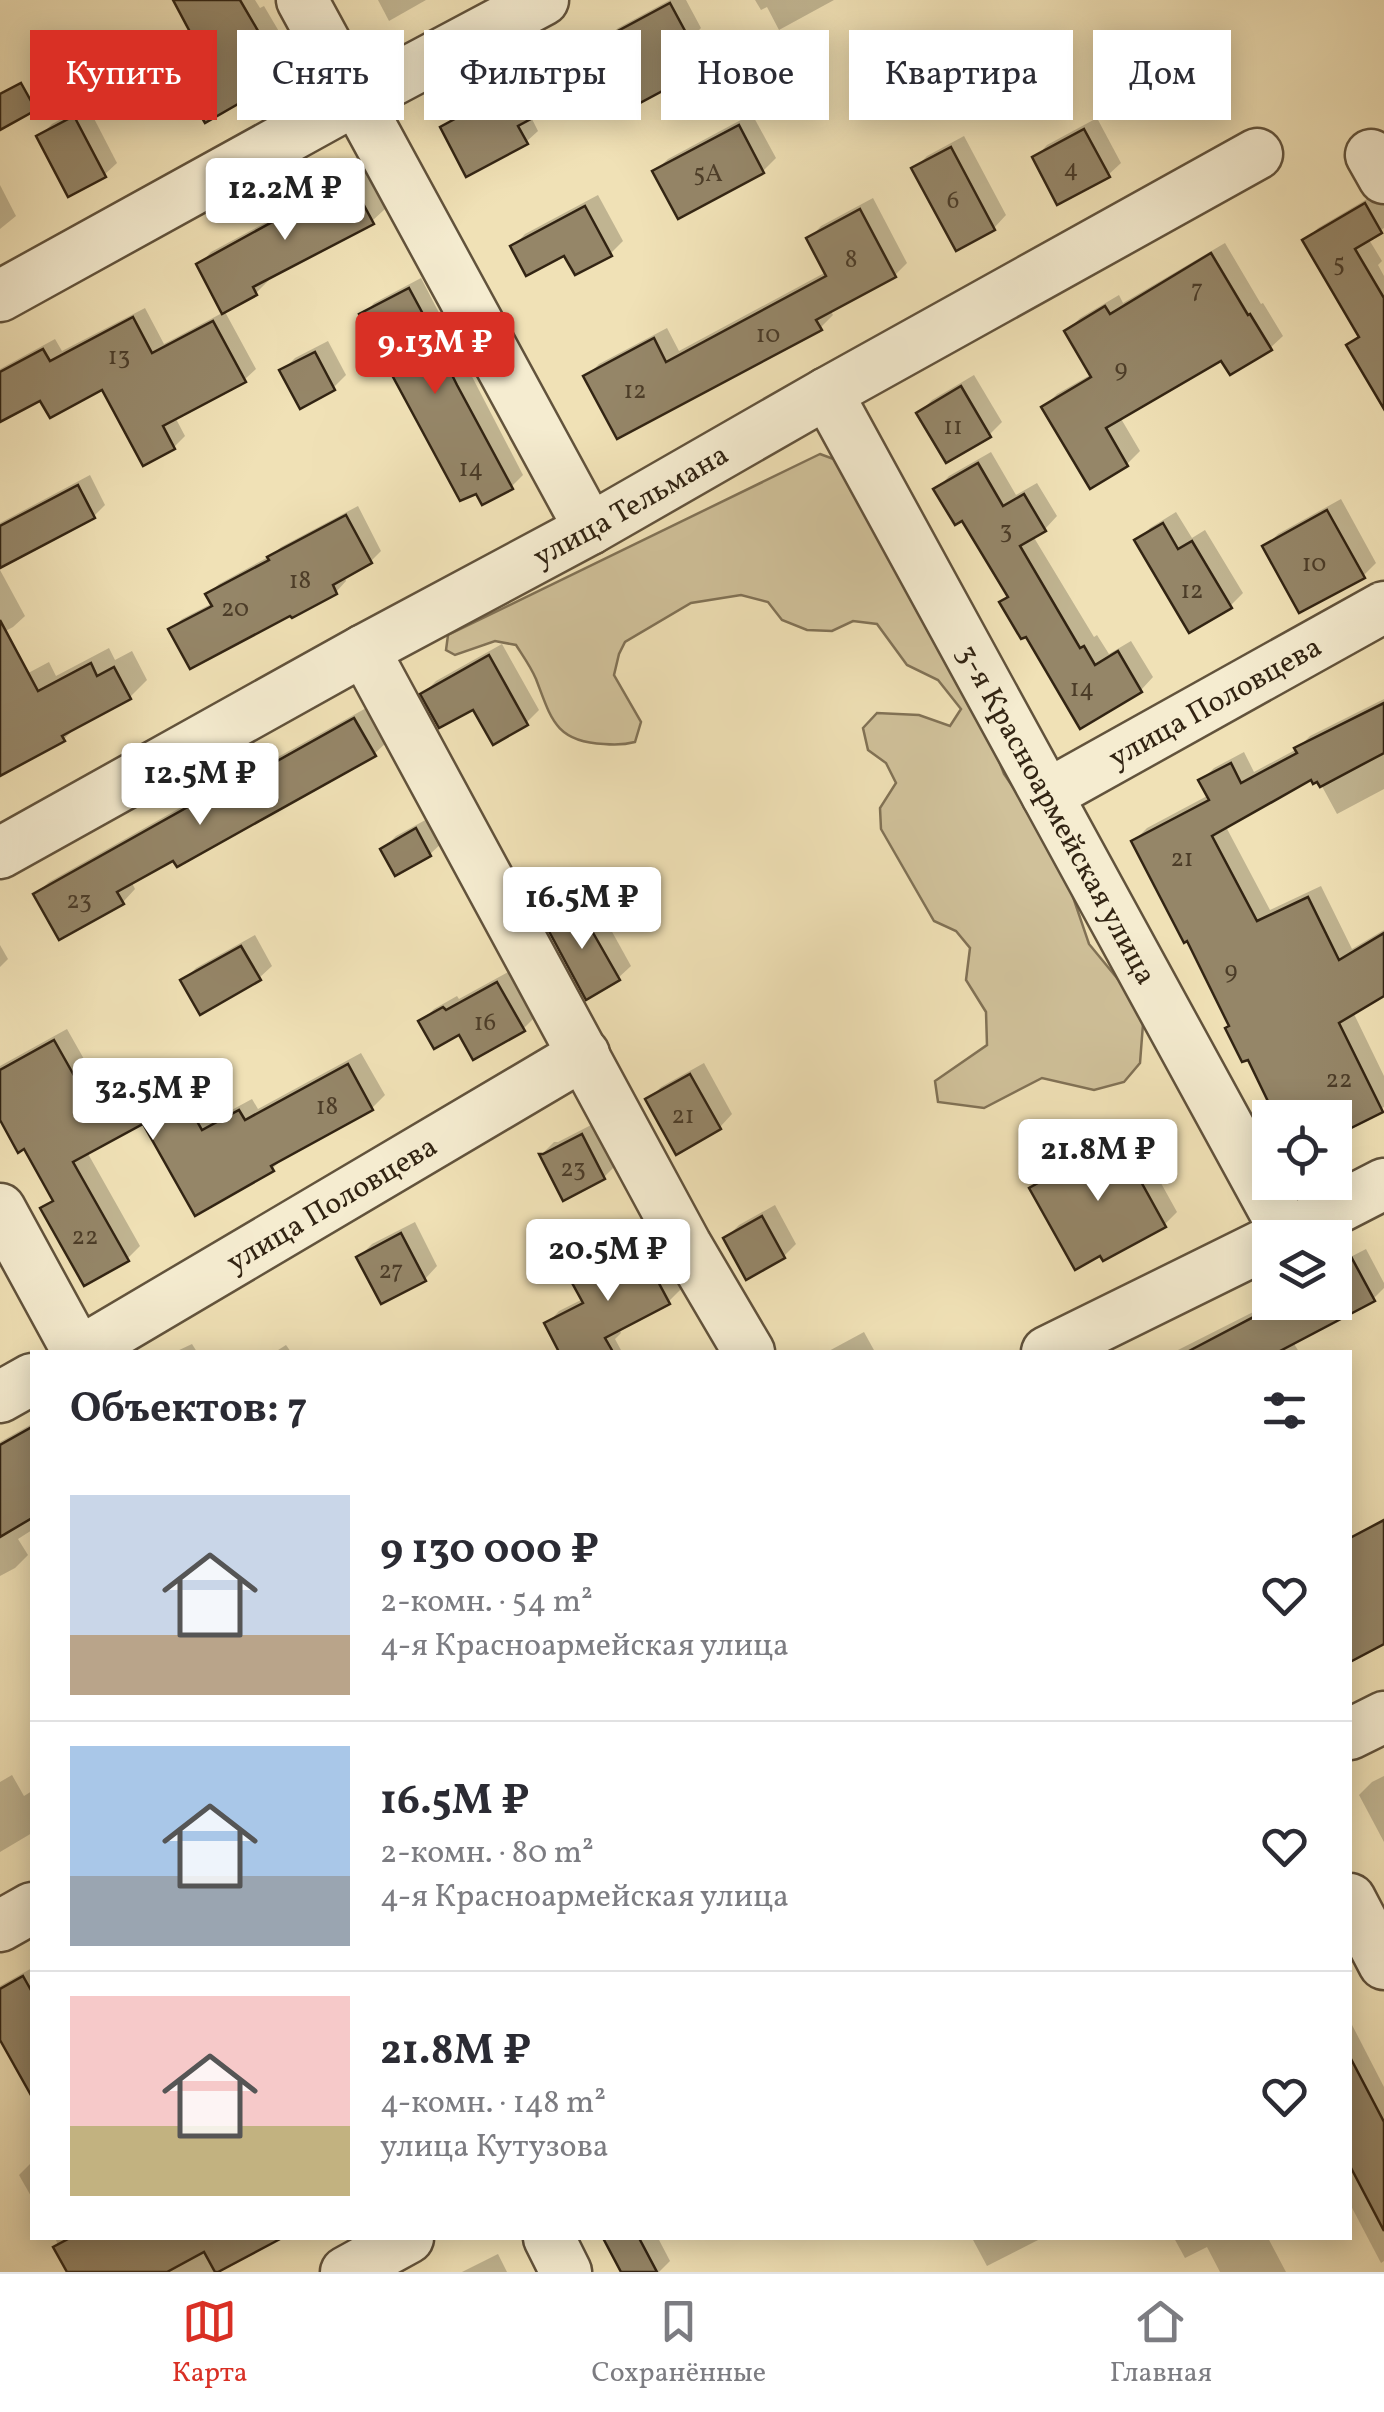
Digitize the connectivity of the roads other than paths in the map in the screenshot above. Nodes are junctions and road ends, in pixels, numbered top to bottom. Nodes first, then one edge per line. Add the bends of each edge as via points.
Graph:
1 (302, 0) edge
2 (543, 0) edge
3 (319, 30) edge
4 (404, 74) edge
5 (319, 120) edge
6 (368, 120) edge
7 (1257, 154) dead end
8 (0, 296) edge
9 (827, 393) junction
10 (590, 529) junction
11 (1384, 607) edge
12 (364, 650) junction
13 (1047, 795) junction
14 (0, 853) edge
15 (584, 1054) junction
16 (1384, 1184) edge
17 (0, 1209) edge
18 (1270, 1220) edge
19 (1314, 1220) edge
20 (1252, 1251) edge
21 (78, 1350) edge
22 (82, 1350) edge
23 (748, 1350) edge
24 (1053, 1350) edge
25 (30, 1380) edge
26 (0, 1397) edge
27 (1384, 1716) edge
28 (1352, 1733) edge
29 (1352, 1903) edge
30 (30, 1909) edge
31 (0, 1926) edge
32 (1384, 1964) edge
33 (404, 2240) edge
34 (551, 2240) edge
35 (346, 2272) edge
36 (566, 2272) edge

1 - 3 street
2 - 4 street
5 - 8 street
6 - 10 street
7 - 9 street, улица Тельмана
9 - 10 street, улица Тельмана
9 - 13 street, 3-я Красноармейская улица
10 - 12 street, улица Тельмана
11 - 13 street, улица Половцева
12 - 14 street, улица Тельмана
12 - 15 street
13 - 18 street, 3-я Красноармейская улица
15 - 22 street, улица Половцева
15 - 23 street
16 - 19 street
17 - 21 street
20 - 24 street
25 - 26 street
27 - 28 street
29 - 32 street
30 - 31 street
33 - 35 street
34 - 36 street

